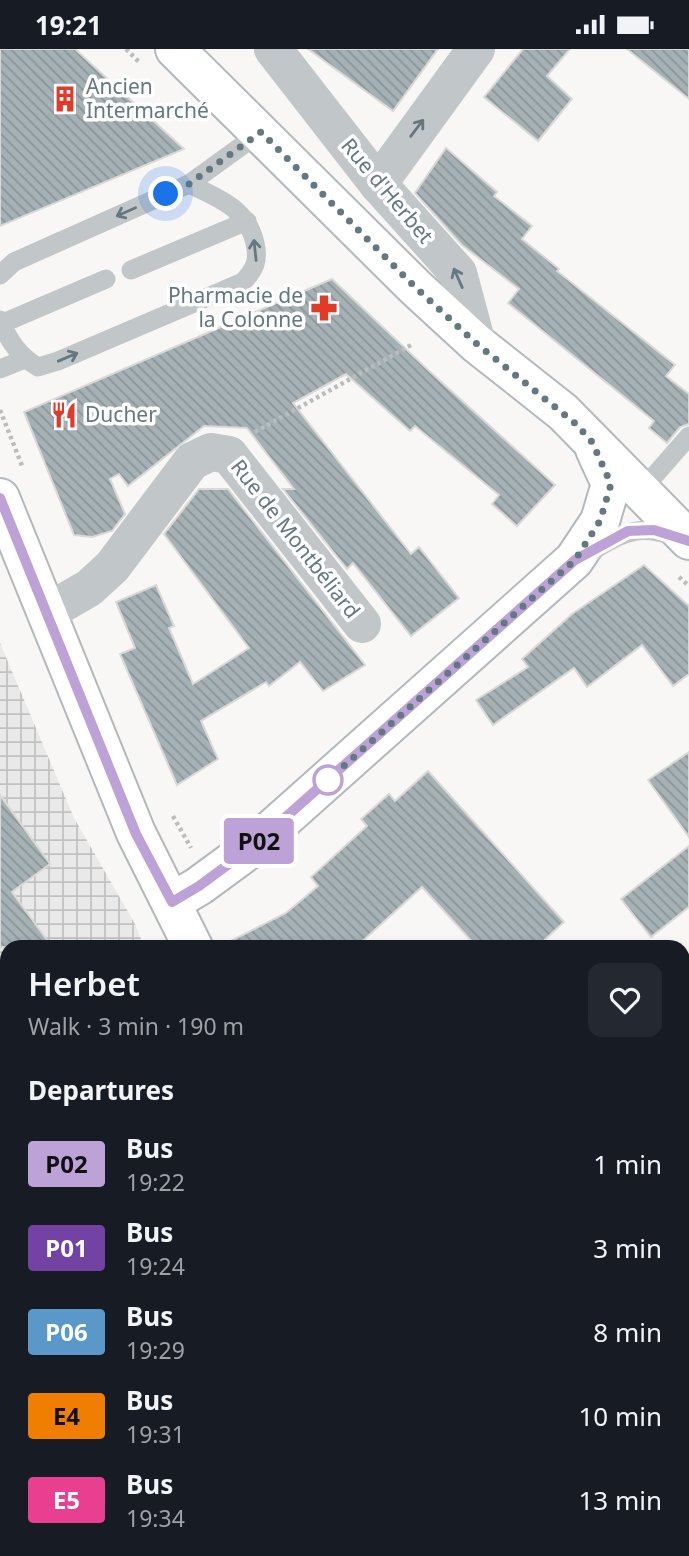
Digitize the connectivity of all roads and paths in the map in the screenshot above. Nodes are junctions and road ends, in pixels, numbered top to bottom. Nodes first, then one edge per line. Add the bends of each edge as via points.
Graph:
1 (175, 49) edge
2 (273, 49) edge
3 (476, 49) edge
4 (261, 132) junction
5 (189, 184) junction
6 (378, 184) junction
7 (247, 221) junction
8 (131, 270) dead end
9 (0, 275) edge
10 (106, 279) dead end
11 (1, 322) edge
12 (413, 344) dead end
13 (477, 344) junction
14 (25, 359) junction
15 (0, 369) edge
16 (689, 436) edge
17 (592, 442) junction
18 (229, 455) junction
19 (640, 492) junction
20 (0, 498) edge
21 (689, 540) edge
22 (575, 560) junction
23 (46, 613) junction
24 (362, 624) dead end
25 (172, 902) junction
26 (190, 940) edge

1 - 4 main road
2 - 6 street, Rue d'Herbet
6 -> 3 street
4 - 5 lane
4 - 13 main road
5 - 7 lane via 230,204
5 -> 9 lane via 14,263
13 -> 6 street, Rue d'Herbet via 458,273
7 - 8 lane
14 -> 7 lane via 38,366 58,361 243,282 256,269 257,254
10 - 11 lane
11 - 14 lane
12 - 18 path via 244,438
13 - 17 main road via 563,412
14 - 15 lane
16 - 19 lane
17 - 19 main road
17 - 22 main road via 611,484 600,521
18 - 23 street, Rue de Montbéliard via 211,452 192,461 112,567 89,588
18 - 24 street, Rue de Montbéliard
19 - 21 main road
20 - 23 main road
21 - 22 lane via 654,530 628,531
22 - 25 main road via 252,847
23 - 25 main road via 136,834
25 - 26 main road

